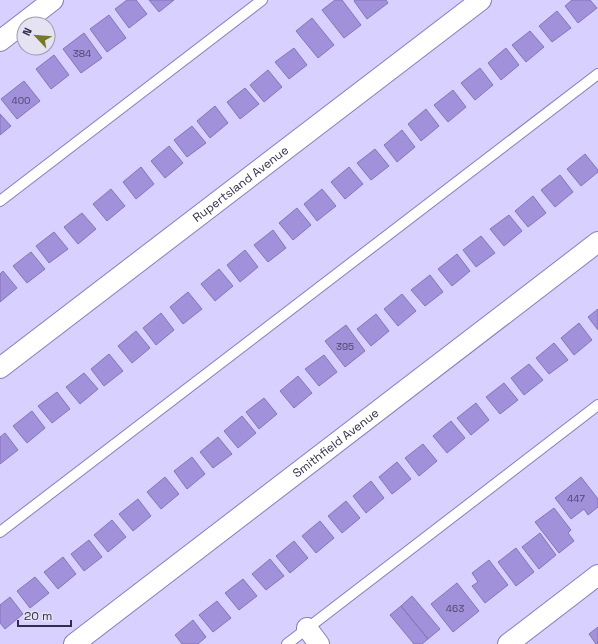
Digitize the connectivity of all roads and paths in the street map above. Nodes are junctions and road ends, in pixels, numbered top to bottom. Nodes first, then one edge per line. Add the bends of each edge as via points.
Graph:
1 (53, 0) edge
2 (262, 0) edge
3 (481, 0) edge
4 (0, 41) edge
5 (598, 74) edge
6 (0, 201) edge
7 (598, 242) edge
8 (0, 368) edge
9 (598, 405) edge
10 (0, 532) edge
11 (598, 575) edge
12 (307, 628) junction
13 (74, 644) edge
14 (287, 644) edge
15 (319, 644) edge
16 (508, 644) edge

1 - 4 street
2 - 6 lane
3 - 8 street, Rupertsland Avenue
5 - 10 lane
7 - 13 street, Smithfield Avenue
9 - 12 lane
11 - 16 street
12 - 14 lane
12 - 15 street

